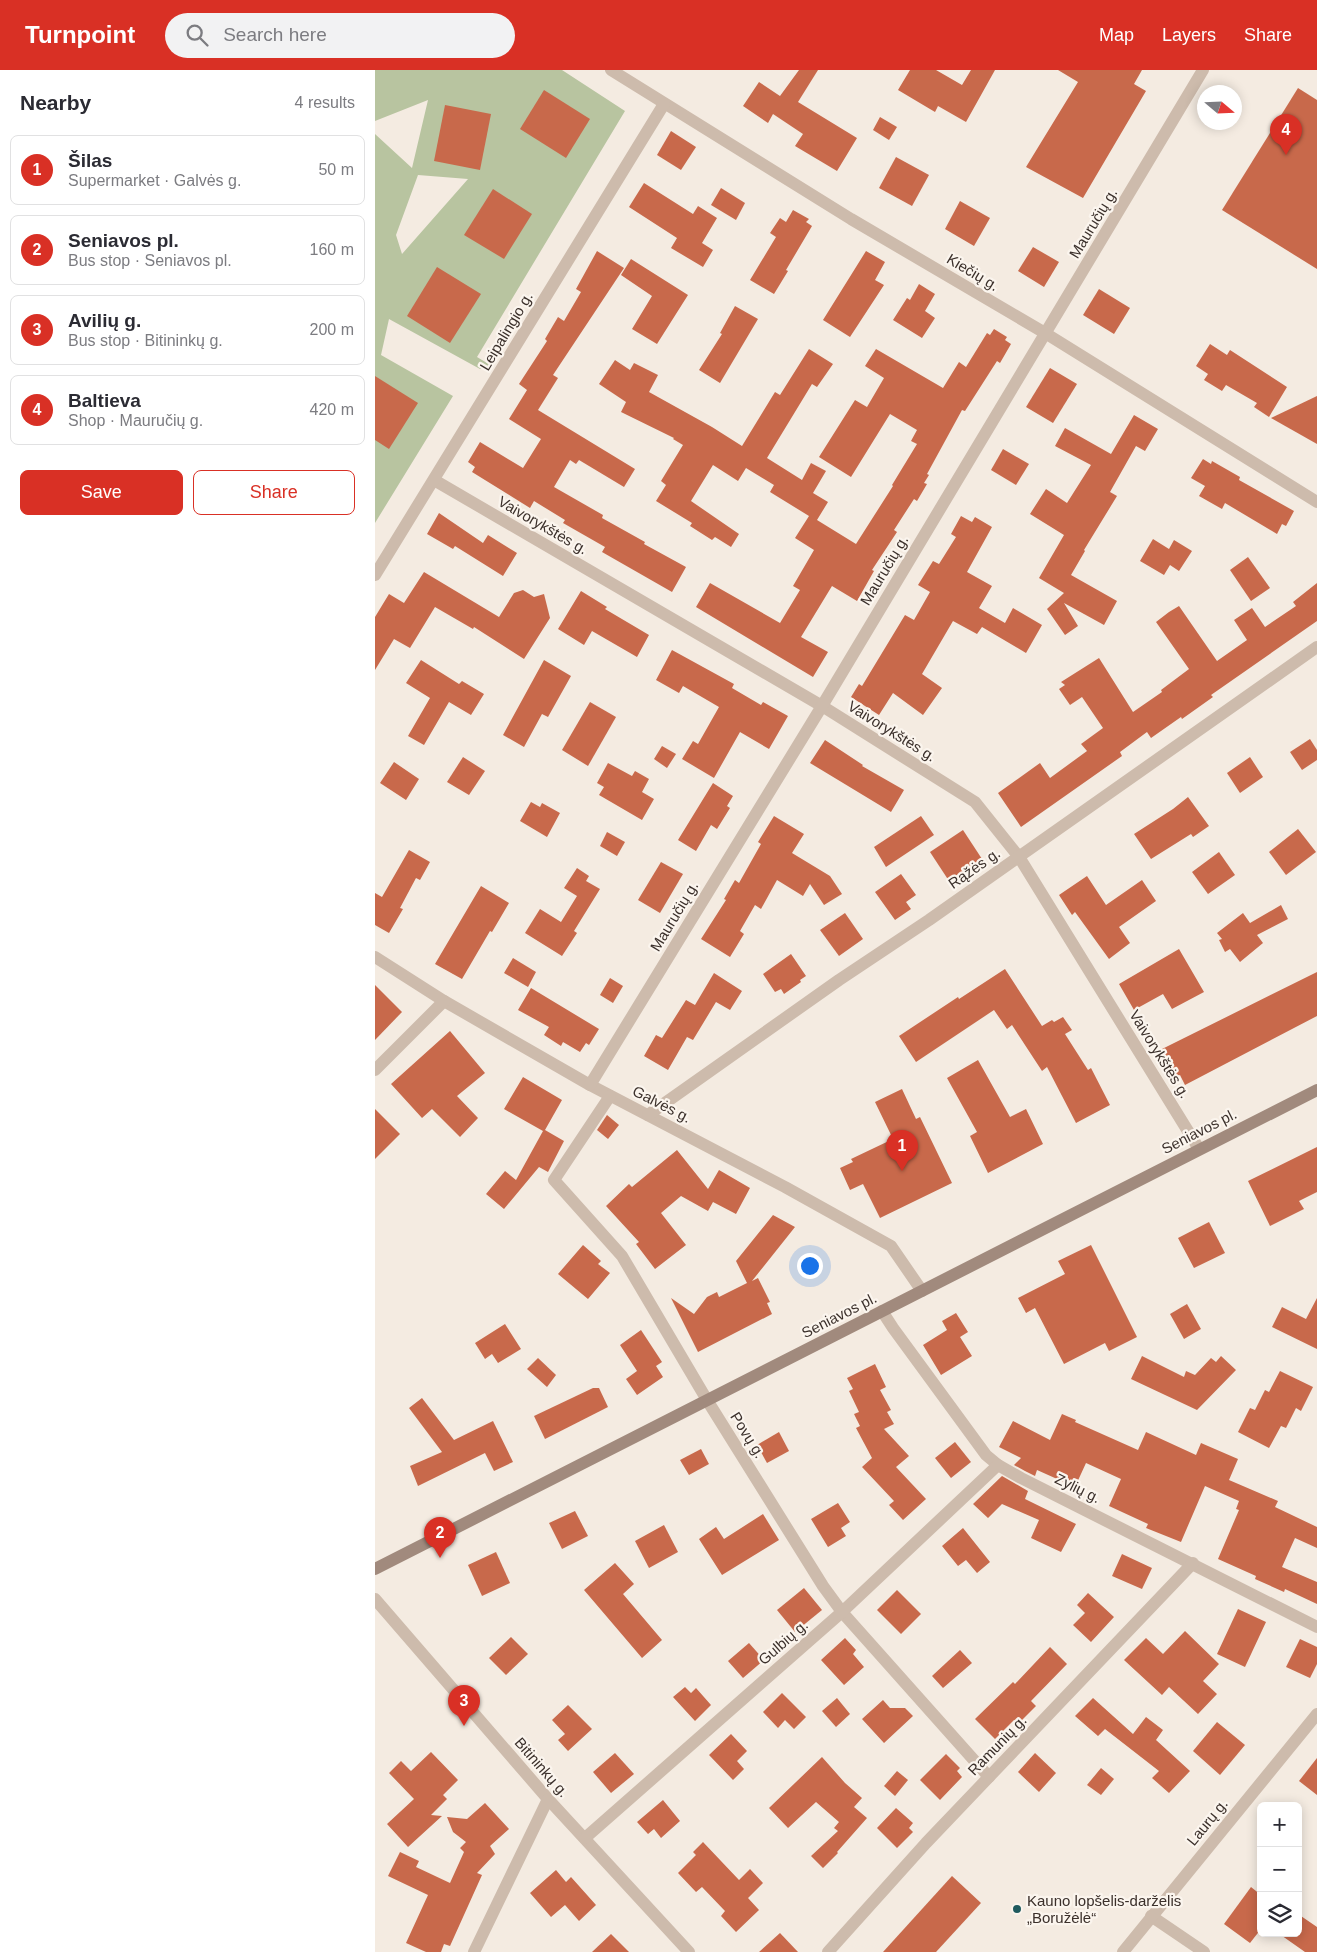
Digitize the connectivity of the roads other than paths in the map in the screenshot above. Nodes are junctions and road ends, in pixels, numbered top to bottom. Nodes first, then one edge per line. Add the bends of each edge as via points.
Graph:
1 (611, 70) edge
2 (1203, 70) edge
3 (664, 104) junction
4 (1045, 333) junction
5 (434, 480) junction
6 (1317, 502) edge
7 (375, 575) edge
8 (1317, 647) edge
9 (822, 706) junction
10 (1019, 857) junction
11 (375, 957) edge
12 (444, 1001) junction
13 (375, 1070) edge
14 (590, 1085) junction
15 (1317, 1090) edge
16 (610, 1096) junction
17 (649, 1115) junction
18 (1199, 1149) junction
19 (922, 1291) junction
20 (882, 1311) junction
21 (707, 1400) junction
22 (998, 1465) junction
23 (1193, 1563) junction
24 (375, 1569) edge
25 (375, 1599) edge
26 (842, 1612) junction
27 (1317, 1627) edge
28 (1317, 1714) edge
29 (989, 1776) junction
30 (548, 1799) junction
31 (585, 1838) junction
32 (1151, 1916) junction
33 (474, 1952) edge
34 (689, 1952) edge
35 (828, 1952) edge
36 (1123, 1952) edge
37 (1204, 1952) edge

1 - 3 street, Kiečių g.
2 - 4 street, Mauručių g.
3 - 4 street, Kiečių g.
3 - 5 street, Leipalingio g.
4 - 6 street, Kiečių g.
4 - 9 street, Mauručių g.
5 - 7 street, Leipalingio g.
5 - 9 street, Vaivorykštės g.
8 - 10 street, Rąžės g.
9 - 10 street, Vaivorykštės g. via 975,802
9 - 14 street, Mauručių g.
10 - 17 street, Rąžės g.
10 - 18 street, Vaivorykštės g.
11 - 12 street, Galvės g.
12 - 13 street
12 - 14 street, Galvės g.
14 - 16 street, Galvės g.
15 - 18 street, Seniavos pl.
16 - 17 street, Galvės g.
16 - 21 street, Povų g. via 554,1180 621,1256
17 - 19 street, Galvės g. via 891,1246
18 - 19 street, Seniavos pl.
19 - 20 street, Seniavos pl.
20 - 21 street, Seniavos pl.
20 - 22 street, Zylių g. via 986,1455
21 - 24 street, Seniavos pl.
21 - 26 street, Povų g.
22 - 23 street, Zylių g.
22 - 26 street, Gulbių g.
23 - 27 street, Zylių g.
23 - 29 street, Ramunių g.
25 - 30 street, Bitininkų g.
26 - 29 street, Povų g.
26 - 31 street, Gulbių g.
28 - 32 street, Laurų g.
29 - 35 street, Ramunių g.
30 - 31 street, Bitininkų g.
30 - 33 street
31 - 34 street, Bitininkų g.
32 - 36 street, Laurų g.
32 - 37 street

